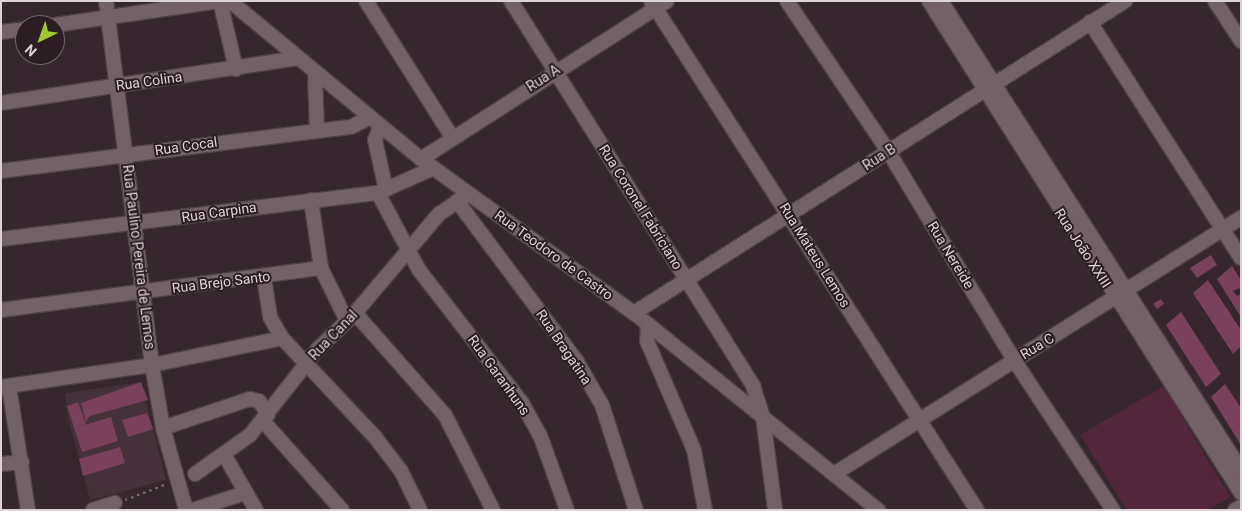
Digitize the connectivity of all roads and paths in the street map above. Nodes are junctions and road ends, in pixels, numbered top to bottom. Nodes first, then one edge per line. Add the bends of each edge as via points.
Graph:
1 (106, 1) edge
2 (220, 1) edge
3 (230, 1) edge
4 (366, 1) edge
5 (511, 1) edge
6 (787, 1) edge
7 (929, 1) edge
8 (941, 1) edge
9 (1124, 1) edge
10 (1216, 1) edge
11 (658, 4) edge
12 (108, 18) junction
13 (1090, 22) junction
14 (65, 24) edge
15 (15, 30) edge
16 (1, 32) edge
17 (1241, 41) edge
18 (297, 58) junction
19 (236, 70) junction
20 (554, 71) junction
21 (314, 75) junction
22 (116, 86) junction
23 (988, 86) junction
24 (1, 103) edge
25 (375, 122) junction
26 (317, 129) junction
27 (452, 137) junction
28 (888, 151) junction
29 (126, 154) junction
30 (421, 159) junction
31 (433, 168) junction
32 (1, 171) edge
33 (382, 191) junction
34 (463, 198) junction
35 (311, 200) junction
36 (789, 215) junction
37 (1241, 218) edge
38 (136, 224) junction
39 (1223, 230) junction
40 (1, 239) edge
41 (409, 252) junction
42 (1241, 258) edge
43 (321, 268) junction
44 (264, 278) junction
45 (686, 279) junction
46 (143, 292) junction
47 (1120, 295) junction
48 (1, 310) edge
49 (634, 313) junction
50 (351, 317) junction
51 (648, 324) junction
52 (282, 338) junction
53 (1014, 360) junction
54 (305, 364) junction
55 (152, 365) junction
56 (5, 386) edge
57 (763, 417) junction
58 (265, 418) junction
59 (919, 420) junction
60 (163, 428) junction
61 (225, 456) junction
62 (22, 462) junction
63 (1, 464) edge
64 (1241, 470) edge
65 (195, 474) dead end
66 (834, 474) junction
67 (178, 480) junction
68 (245, 493) junction
69 (1241, 493) edge
70 (115, 503) joint
71 (1241, 506) edge
72 (28, 510) edge
73 (93, 510) edge
74 (186, 510) edge
75 (193, 510) edge
76 (256, 510) edge
77 (342, 510) edge
78 (420, 510) edge
79 (493, 510) edge
80 (567, 510) edge
81 (636, 510) edge
82 (705, 510) edge
83 (775, 510) edge
84 (878, 510) edge
85 (976, 510) edge
86 (1113, 510) edge
87 (1235, 510) edge

1 - 12 street, Rua Paulino Pereira de Lemos
2 - 12 street
2 - 19 street
3 - 18 street, Rua Teodoro de Castro
4 - 27 street
5 - 20 street, Rua Coronel Fabriciano
6 - 28 street, Rua Nereide
7 - 23 street, Rua João XXIII
8 - 23 street, Rua João XXIII
9 - 13 street, Rua B
10 - 17 street
11 - 20 street, Rua A
11 - 36 street, Rua Mateus Lemos
12 - 14 street
12 - 22 street, Rua Paulino Pereira de Lemos
13 - 23 street, Rua B
13 - 39 street
15 - 16 street
18 - 19 street, Rua Colina
18 - 21 street, Rua Teodoro de Castro
19 - 22 street, Rua Colina
20 - 27 street, Rua A
20 - 45 street, Rua Coronel Fabriciano
21 - 25 street, Rua Teodoro de Castro
21 - 26 street
22 - 24 street, Rua Colina
22 - 29 street, Rua Paulino Pereira de Lemos
23 - 28 street, Rua B
23 - 47 street, Rua João XXIII
25 - 26 street, Rua Cocal
25 - 30 street, Rua Teodoro de Castro
25 - 33 street, Rua Garanhuns
26 - 29 street, Rua Cocal
27 - 30 street, Rua A
28 - 36 street, Rua B
28 - 53 street, Rua Nereide
29 - 32 street, Rua Cocal
29 - 38 street, Rua Paulino Pereira de Lemos
30 - 31 street, Rua Teodoro de Castro
31 - 33 street, Rua Carpina
31 - 34 street, Rua Teodoro de Castro
33 - 35 street, Rua Carpina
33 - 41 street, Rua Garanhuns
34 - 41 street, Rua Canal via 439,214
34 - 49 street, Rua Teodoro de Castro
34 - 81 street, Rua Bragatina via 576,360 606,414
35 - 38 street, Rua Carpina
35 - 43 street
36 - 45 street, Rua B
36 - 59 street, Rua Mateus Lemos
37 - 39 street, Rua C
38 - 40 street, Rua Carpina
38 - 46 street, Rua Paulino Pereira de Lemos
39 - 42 street
39 - 47 street, Rua C
41 - 50 street, Rua Canal
41 - 80 street, Rua Garanhuns via 444,304 522,403 540,435
43 - 44 street, Rua Brejo Santo
43 - 50 street
44 - 46 street, Rua Brejo Santo
44 - 52 street via 270,316
45 - 49 street, Rua B
45 - 57 street, Rua Coronel Fabriciano via 744,370
46 - 48 street, Rua Brejo Santo
46 - 55 street, Rua Paulino Pereira de Lemos
47 - 53 street, Rua C
47 - 64 street, Rua João XXIII
47 - 69 street, Rua João XXIII
49 - 51 street, Rua Teodoro de Castro
50 - 54 street, Rua Canal
50 - 79 street via 445,415
51 - 57 street, Rua Teodoro de Castro
51 - 82 street via 647,341 694,450
52 - 54 street
52 - 55 street
53 - 59 street, Rua C
53 - 86 street, Rua Nereide
54 - 58 street, Rua Canal
54 - 78 street via 387,452
55 - 56 street
55 - 60 street, Rua Paulino Pereira de Lemos
56 - 62 street
57 - 66 street, Rua Teodoro de Castro
57 - 83 street
58 - 60 street via 259,401 250,399
58 - 61 street, Rua Canal
58 - 77 street
59 - 66 street, Rua C
59 - 85 street, Rua Mateus Lemos
60 - 67 street, Rua Paulino Pereira de Lemos
61 - 65 street, Rua Canal
61 - 68 street
62 - 63 street
62 - 72 street
66 - 84 street, Rua Teodoro de Castro
67 - 70 path
67 - 74 street, Rua Paulino Pereira de Lemos
68 - 75 street
68 - 76 street
70 - 73 street
71 - 87 street

